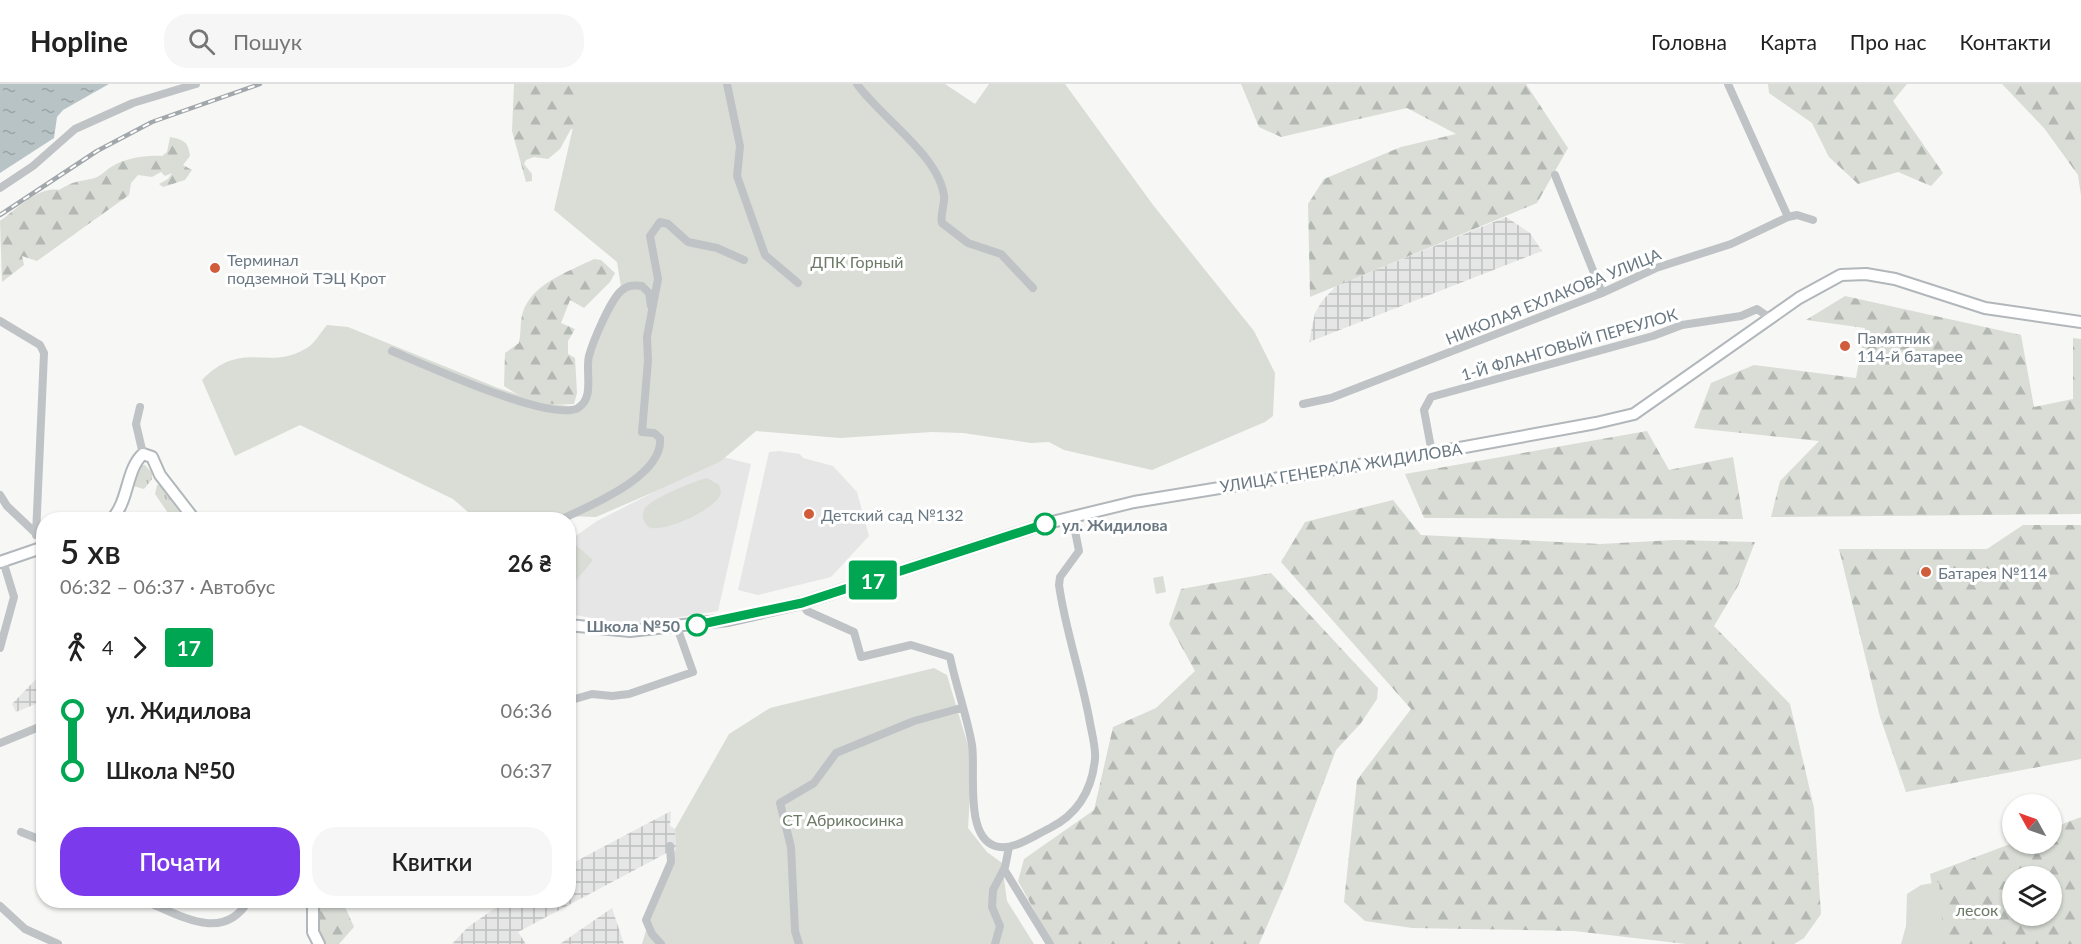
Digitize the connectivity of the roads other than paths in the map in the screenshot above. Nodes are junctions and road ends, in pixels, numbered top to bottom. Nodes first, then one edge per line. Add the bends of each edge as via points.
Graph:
1 (196, 84) edge
2 (727, 84) edge
3 (857, 84) edge
4 (1728, 84) edge
5 (1555, 175) dead end
6 (0, 188) edge
7 (1788, 217) junction
8 (1812, 220) dead end
9 (744, 260) dead end
10 (798, 283) dead end
11 (1033, 288) dead end
12 (1602, 293) junction
13 (652, 311) junction
14 (1770, 318) junction
15 (0, 321) edge
16 (2081, 322) edge
17 (392, 351) dead end
18 (1303, 404) dead end
19 (140, 407) dead end
20 (1432, 453) junction
21 (143, 454) junction
22 (0, 495) edge
23 (4, 507) edge
24 (37, 512) edge
25 (118, 512) edge
26 (189, 512) edge
27 (575, 512) edge
28 (1072, 516) junction
29 (36, 535) edge
30 (36, 550) edge
31 (1, 562) edge
32 (802, 603) junction
33 (576, 626) edge
34 (677, 627) junction
35 (0, 648) edge
36 (576, 699) edge
37 (961, 708) junction
38 (36, 728) edge
39 (0, 743) edge
40 (21, 832) dead end
41 (36, 838) edge
42 (670, 846) dead end
43 (1009, 847) junction
44 (1004, 869) junction
45 (0, 906) edge
46 (163, 908) edge
47 (243, 908) edge
48 (312, 908) edge
49 (58, 944) edge
50 (319, 944) edge
51 (661, 944) edge
52 (799, 944) edge
53 (995, 944) edge
54 (1050, 944) edge

1 - 6 street via 133,103 75,129 33,166
2 - 10 street via 740,146 737,176 765,255
3 - 11 street via 933,169 945,197 940,214 942,223 968,243 1001,254
4 - 7 street
5 - 12 street
7 - 8 street via 1797,215
7 - 12 street, НИКОЛАЯ ЕХЛАКОВА УЛИЦА via 1731,244 1656,268
9 - 13 street via 717,248 688,242 668,224 660,222 650,236 658,279
12 - 18 street, НИКОЛАЯ ЕХЛАКОВА УЛИЦА via 1331,398
13 - 17 street via 649,293 642,286 631,285 621,291 608,310 589,356 584,402 570,410 510,399
13 - 27 street via 642,432 654,433 661,445 635,480
14 - 16 main road, УЛИЦА ГЕНЕРАЛА ЖИДИЛОВА via 1841,275 1866,274 1895,279 1985,308
14 - 20 main road, УЛИЦА ГЕНЕРАЛА ЖИДИЛОВА via 1634,414
14 - 20 street, 1-Й ФЛАНГОВЫЙ ПЕРЕУЛОК via 1757,309 1741,316 1682,325 1431,397 1425,410
15 - 24 street via 40,345 44,353
19 - 21 street via 136,424
20 - 28 main road, УЛИЦА ГЕНЕРАЛА ЖИДИЛОВА via 1146,500
21 - 25 main road via 135,464
21 - 26 main road via 152,457 160,475
22 - 23 street
23 - 29 street
28 - 32 main road, УЛИЦА ГЕНЕРАЛА ЖИДИЛОВА
28 - 43 street via 1079,551 1060,577 1059,585 1083,679 1095,757 1089,787 1078,806 1061,822
30 - 31 main road
31 - 35 street via 14,597
32 - 34 main road, УЛИЦА ГЕНЕРАЛА ЖИДИЛОВА
32 - 37 street via 807,611 854,632 861,657 911,645 950,657
33 - 34 main road, УЛИЦА ГЕНЕРАЛА ЖИДИЛОВА via 630,631
34 - 36 street via 693,672 629,694 592,694
37 - 43 street via 972,744 972,790 980,831 996,847
37 - 52 street via 914,721 836,753 814,783 780,802 791,847
38 - 39 street
40 - 41 street
42 - 51 street via 671,862 646,920
43 - 44 street
44 - 53 street via 993,890 992,907 1000,926
44 - 54 street
45 - 49 street via 25,929
46 - 47 street via 199,922 216,924 236,918
48 - 50 main road via 313,932

